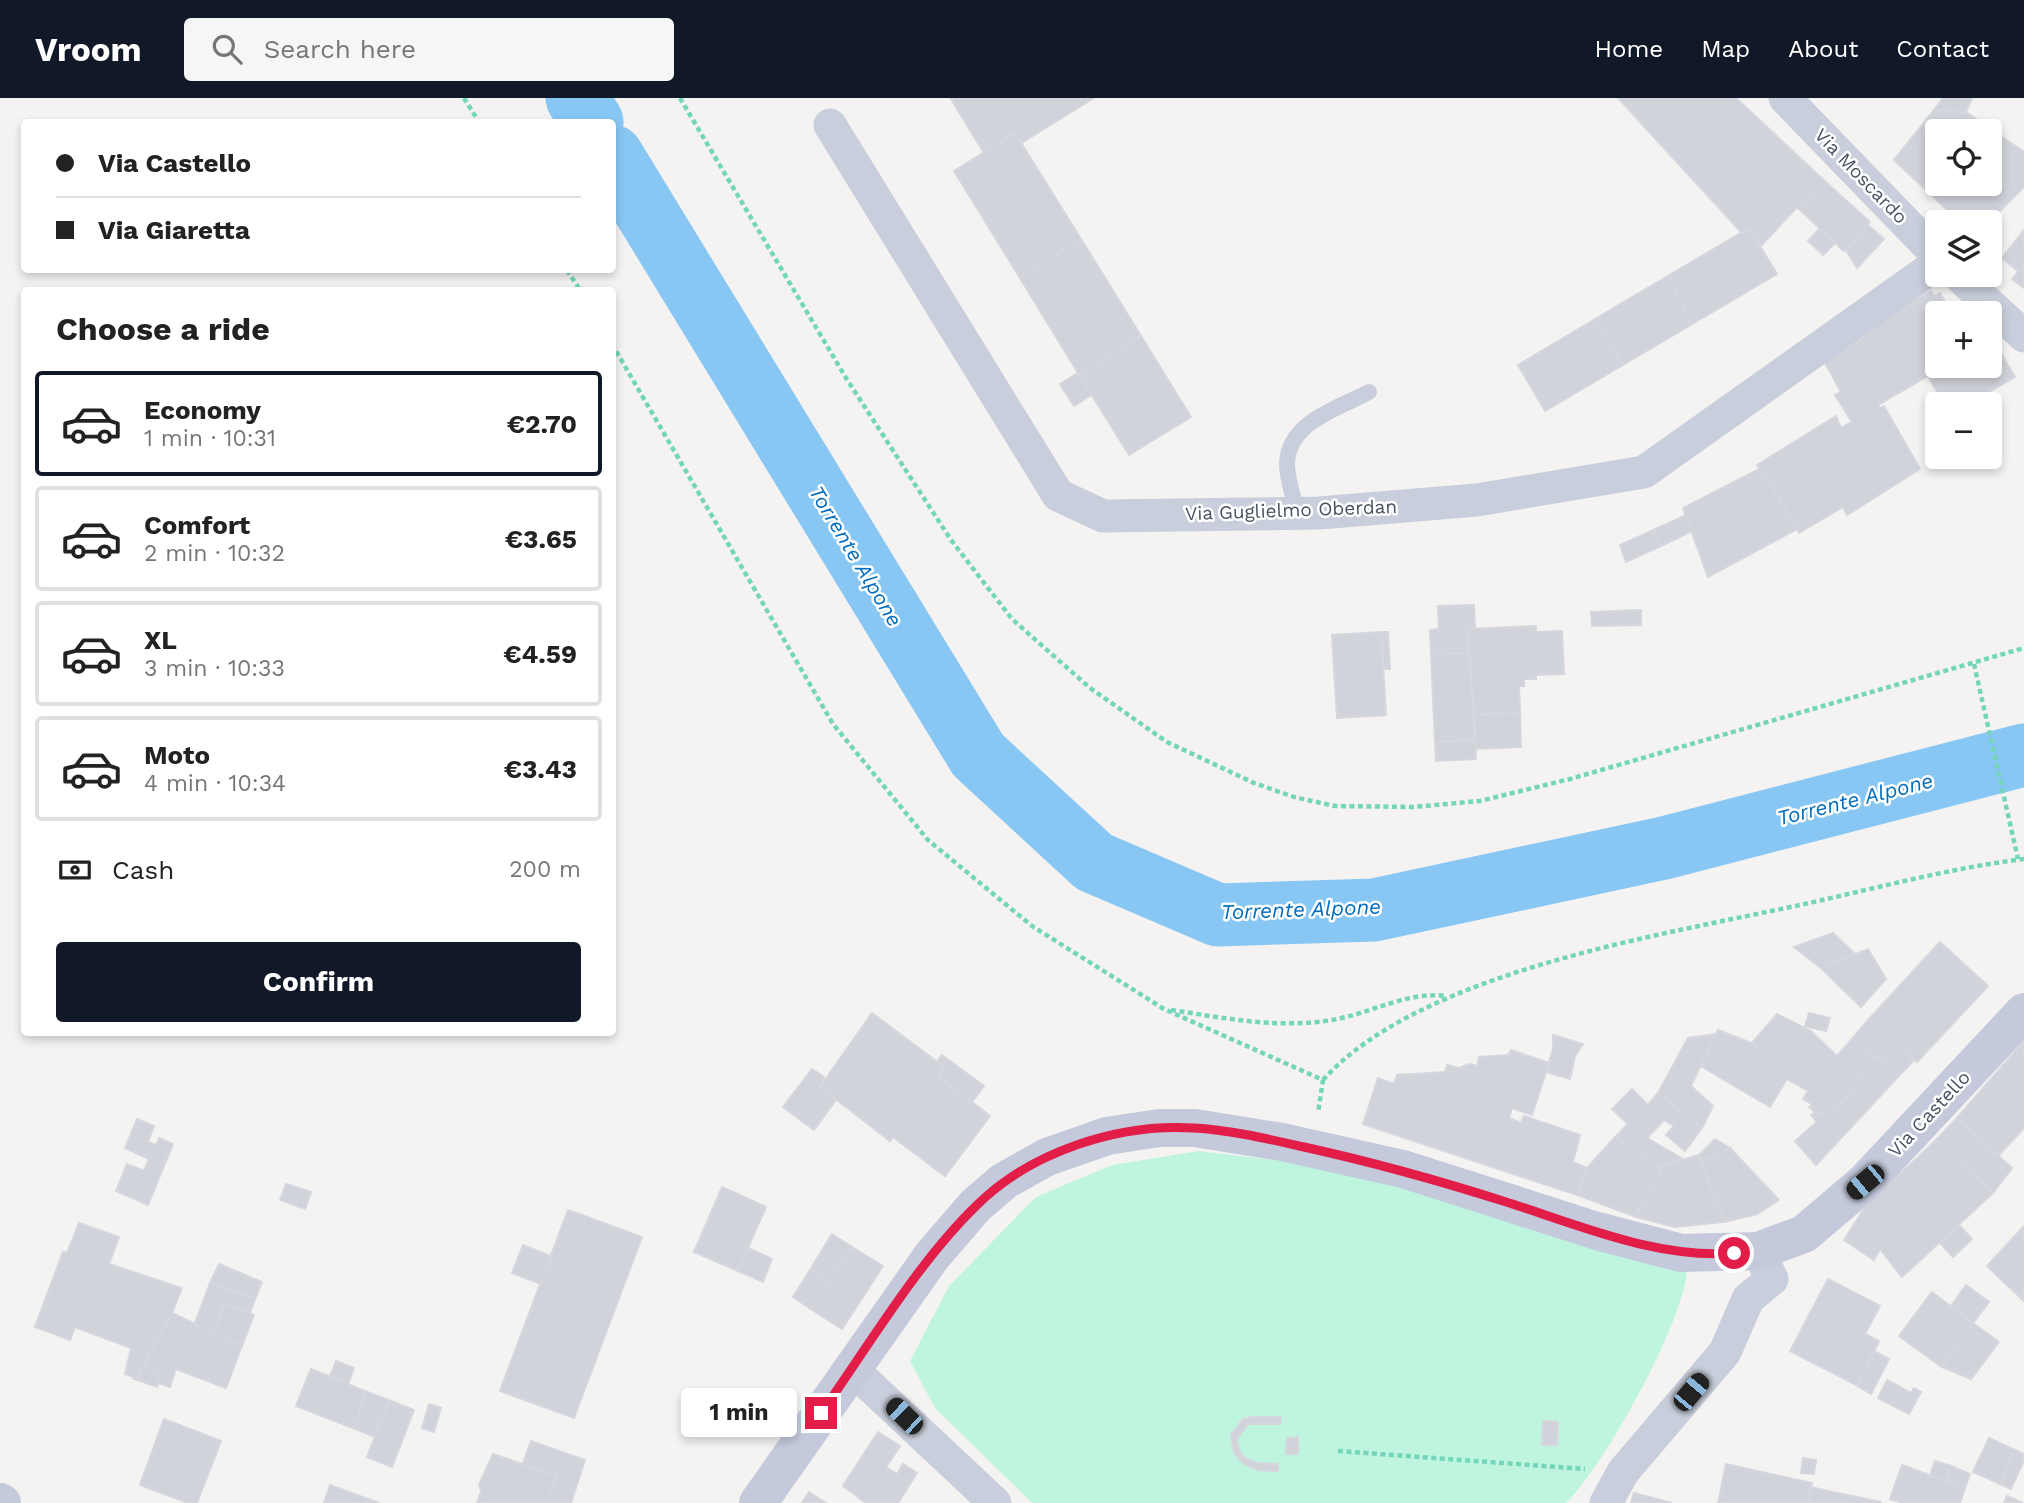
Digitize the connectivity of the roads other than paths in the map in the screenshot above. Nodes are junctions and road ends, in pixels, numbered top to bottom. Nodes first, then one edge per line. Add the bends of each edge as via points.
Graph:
1 (1785, 98) edge
2 (830, 125) dead end
3 (1925, 242) edge
4 (1925, 273) edge
5 (1971, 287) edge
6 (2024, 336) edge
7 (1369, 392) dead end
8 (1297, 513) junction
9 (2024, 1013) edge
10 (1758, 1251) junction
11 (852, 1369) junction
12 (758, 1503) edge
13 (995, 1503) edge
14 (1606, 1503) edge

1 - 3 street, Via Moscardo
2 - 8 street, Via Guglielmo Oberdan via 1058,495 1103,516
4 - 8 street, Via Guglielmo Oberdan via 1644,472 1477,500
5 - 6 street
7 - 8 lane via 1303,426 1289,446 1287,467
9 - 10 street, Via Castello via 1865,1182 1804,1234
10 - 11 street, Via Castello via 1681,1253 1403,1169 1195,1128 1159,1128 1107,1136 1047,1157 1004,1181 975,1206 932,1256
10 - 14 street via 1772,1279 1748,1299 1725,1352 1623,1472
11 - 12 street, Via Castello
11 - 13 street

